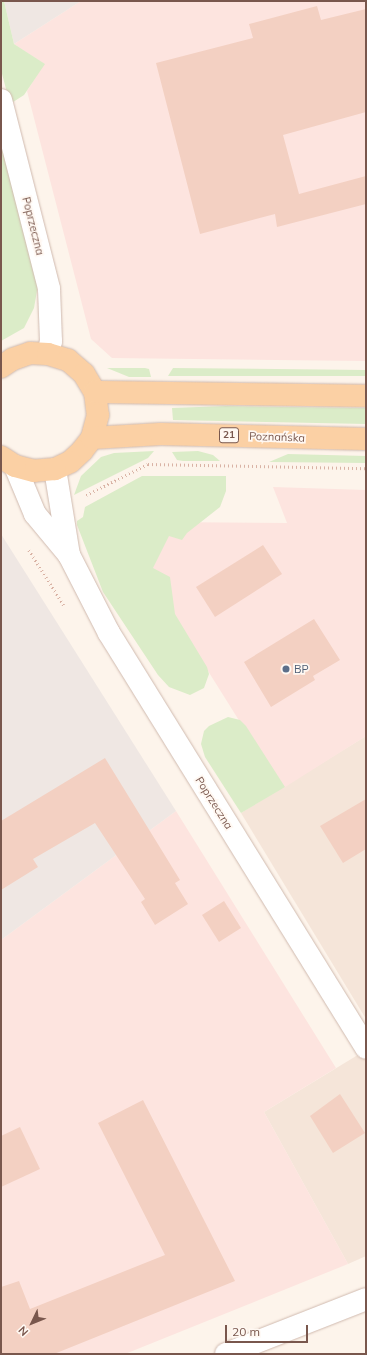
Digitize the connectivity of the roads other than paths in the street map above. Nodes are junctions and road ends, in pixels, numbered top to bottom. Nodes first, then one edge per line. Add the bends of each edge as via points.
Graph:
1 (1, 100) edge
2 (48, 354) junction
3 (1, 367) edge
4 (95, 392) junction
5 (366, 396) edge
6 (92, 438) junction
7 (366, 439) edge
8 (8, 462) edge
9 (55, 469) junction
10 (69, 555) junction
11 (366, 1048) edge
12 (366, 1299) edge
13 (226, 1354) edge

1 - 2 street, Poprzeczna via 49,289 51,341
2 - 3 main road via 30,354 13,359
2 - 4 main road via 68,360 84,374
4 - 5 main road
4 - 6 main road via 98,415
6 - 7 main road, Poznańska / 21 via 161,434
6 - 9 main road via 82,452 70,462
8 - 9 main road via 34,471
8 - 10 street, Poprzeczna via 35,514
9 - 10 street, Poprzeczna
10 - 11 street, Poprzeczna via 109,633
12 - 13 street

